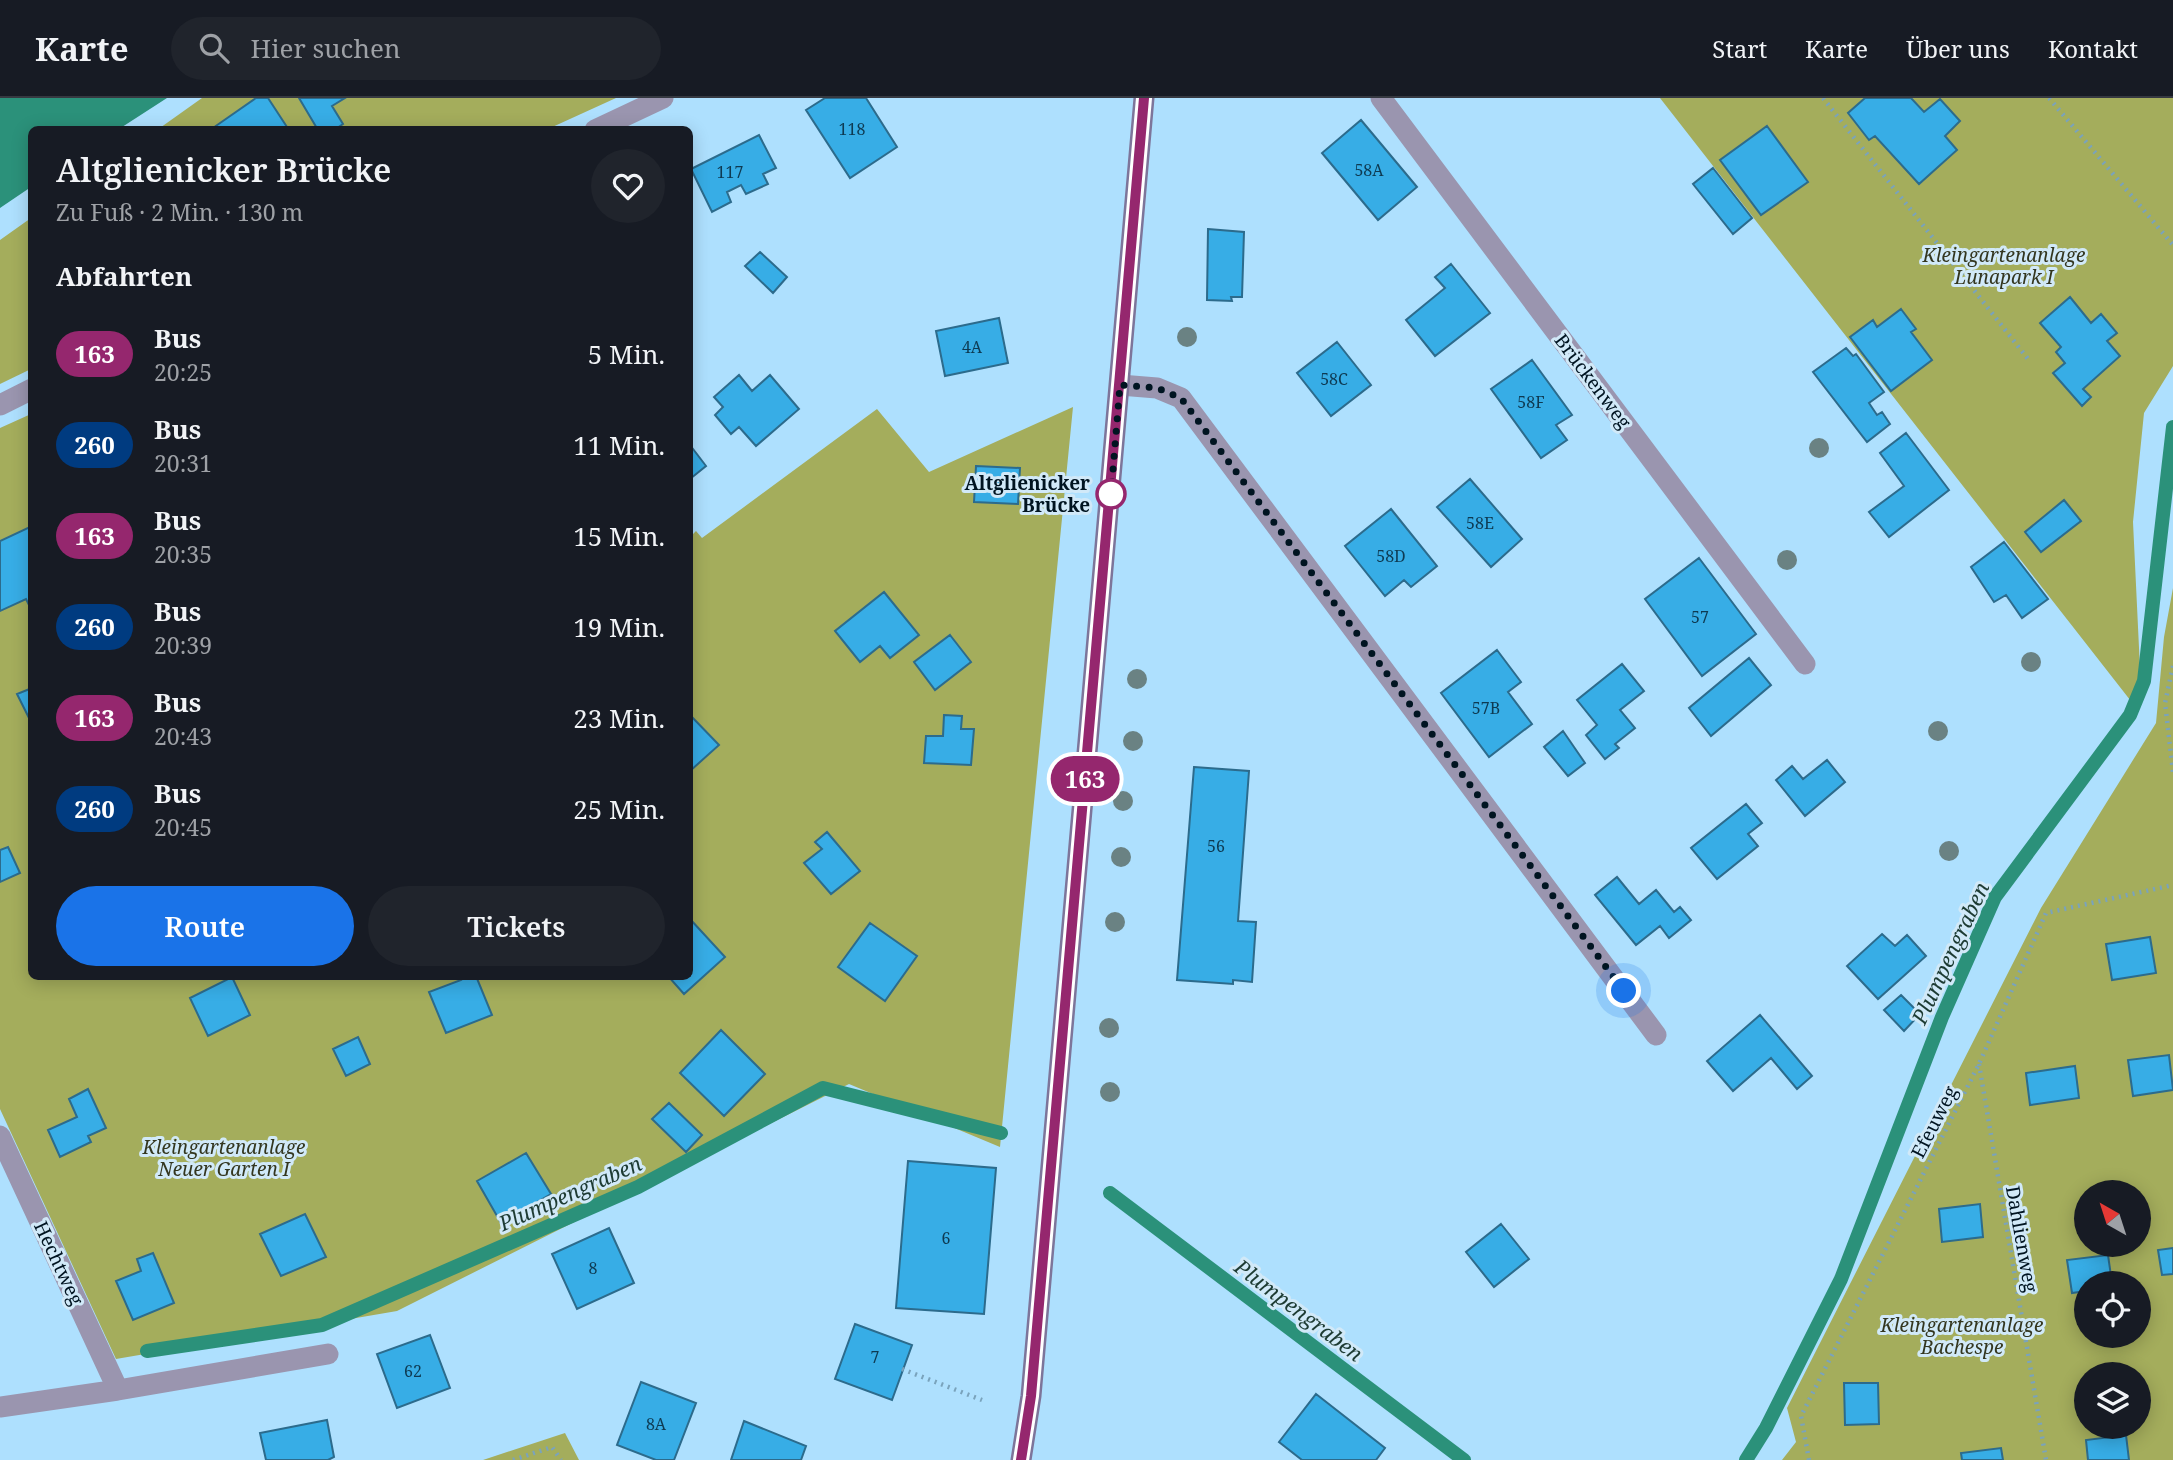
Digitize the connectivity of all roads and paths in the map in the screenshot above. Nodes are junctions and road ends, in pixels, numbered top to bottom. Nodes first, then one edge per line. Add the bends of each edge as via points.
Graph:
1 (663, 98) edge
2 (1144, 98) edge
3 (1381, 98) edge
4 (1823, 98) edge
5 (2049, 98) edge
6 (604, 126) edge
7 (2173, 245) edge
8 (2028, 359) dead end
9 (1120, 385) junction
10 (28, 392) edge
11 (0, 405) edge
12 (1805, 664) dead end
13 (2173, 666) edge
14 (2173, 772) edge
15 (2173, 886) edge
16 (1656, 1035) dead end
17 (1979, 1064) junction
18 (0, 1136) edge
19 (328, 1354) dead end
20 (902, 1369) dead end
21 (118, 1390) junction
22 (982, 1400) dead end
23 (0, 1407) edge
24 (513, 1460) edge
25 (561, 1460) edge
26 (1021, 1460) edge
27 (1809, 1460) edge
28 (2046, 1460) edge

1 - 6 street
2 - 9 main road
3 - 12 street, Brückenweg
4 - 8 path
5 - 7 path
9 - 16 street via 1157,388 1181,398
9 - 26 main road via 1031,1396
10 - 11 street
13 - 14 path via 2165,703
15 - 17 path, Efeuweg via 2046,913
17 - 27 path, Efeuweg via 1801,1416
17 - 28 path, Dahlienweg
18 - 21 street, Hechtweg
19 - 21 street
20 - 22 path
21 - 23 street
24 - 25 path via 552,1447

